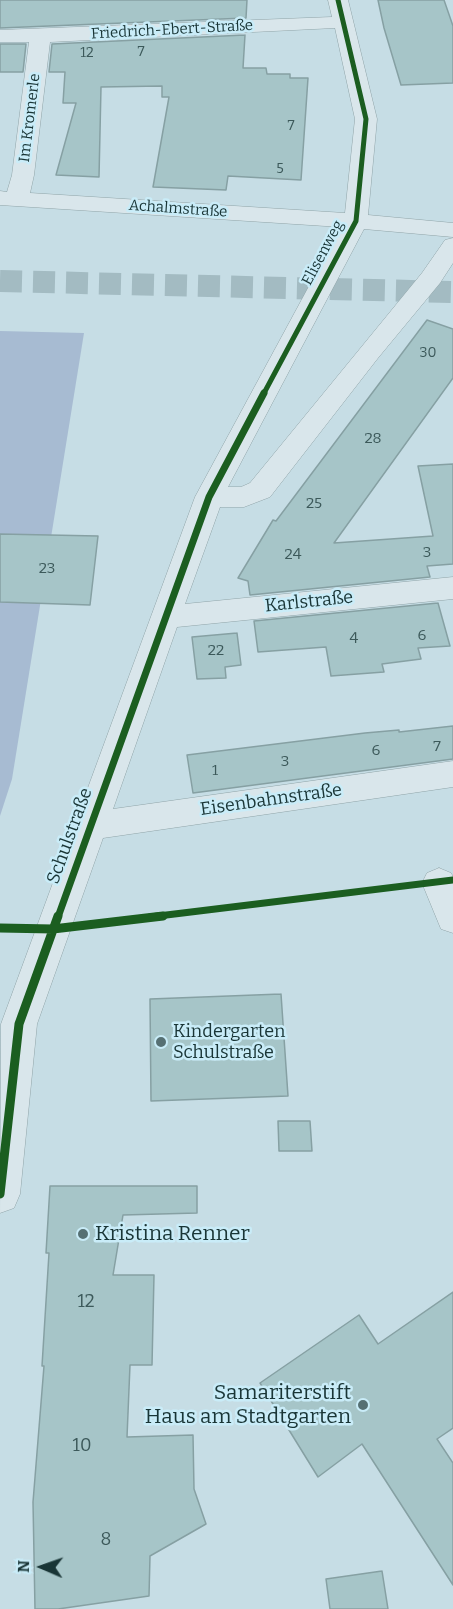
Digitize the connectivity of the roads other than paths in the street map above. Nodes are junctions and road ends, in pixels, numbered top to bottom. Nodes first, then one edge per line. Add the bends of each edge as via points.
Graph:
1 (338, 0) edge
2 (344, 22) junction
3 (0, 36) edge
4 (40, 36) junction
5 (8, 199) edge
6 (356, 221) junction
7 (453, 230) edge
8 (453, 245) edge
9 (209, 497) junction
10 (453, 588) edge
11 (166, 617) junction
12 (453, 774) edge
13 (89, 826) junction
14 (439, 883) dead end
15 (453, 918) edge
16 (10, 1024) edge
17 (0, 1194) edge

1 - 2 street, Elisenweg
2 - 4 street, Friedrich-Ebert-Straße
2 - 6 street, Elisenweg via 366,119
3 - 4 street, Friedrich-Ebert-Straße
4 - 5 street, Im Kromerle via 23,175
5 - 6 street, Achalmstraße
6 - 7 street, Achalmstraße
6 - 9 street, Elisenweg
8 - 9 street via 431,278 260,490 244,497
9 - 11 street, Schulstraße
10 - 11 street, Karlstraße
11 - 13 street, Schulstraße
12 - 13 street, Eisenbahnstraße
13 - 16 street, Schulstraße
14 - 15 street
16 - 17 street, Schulstraße

